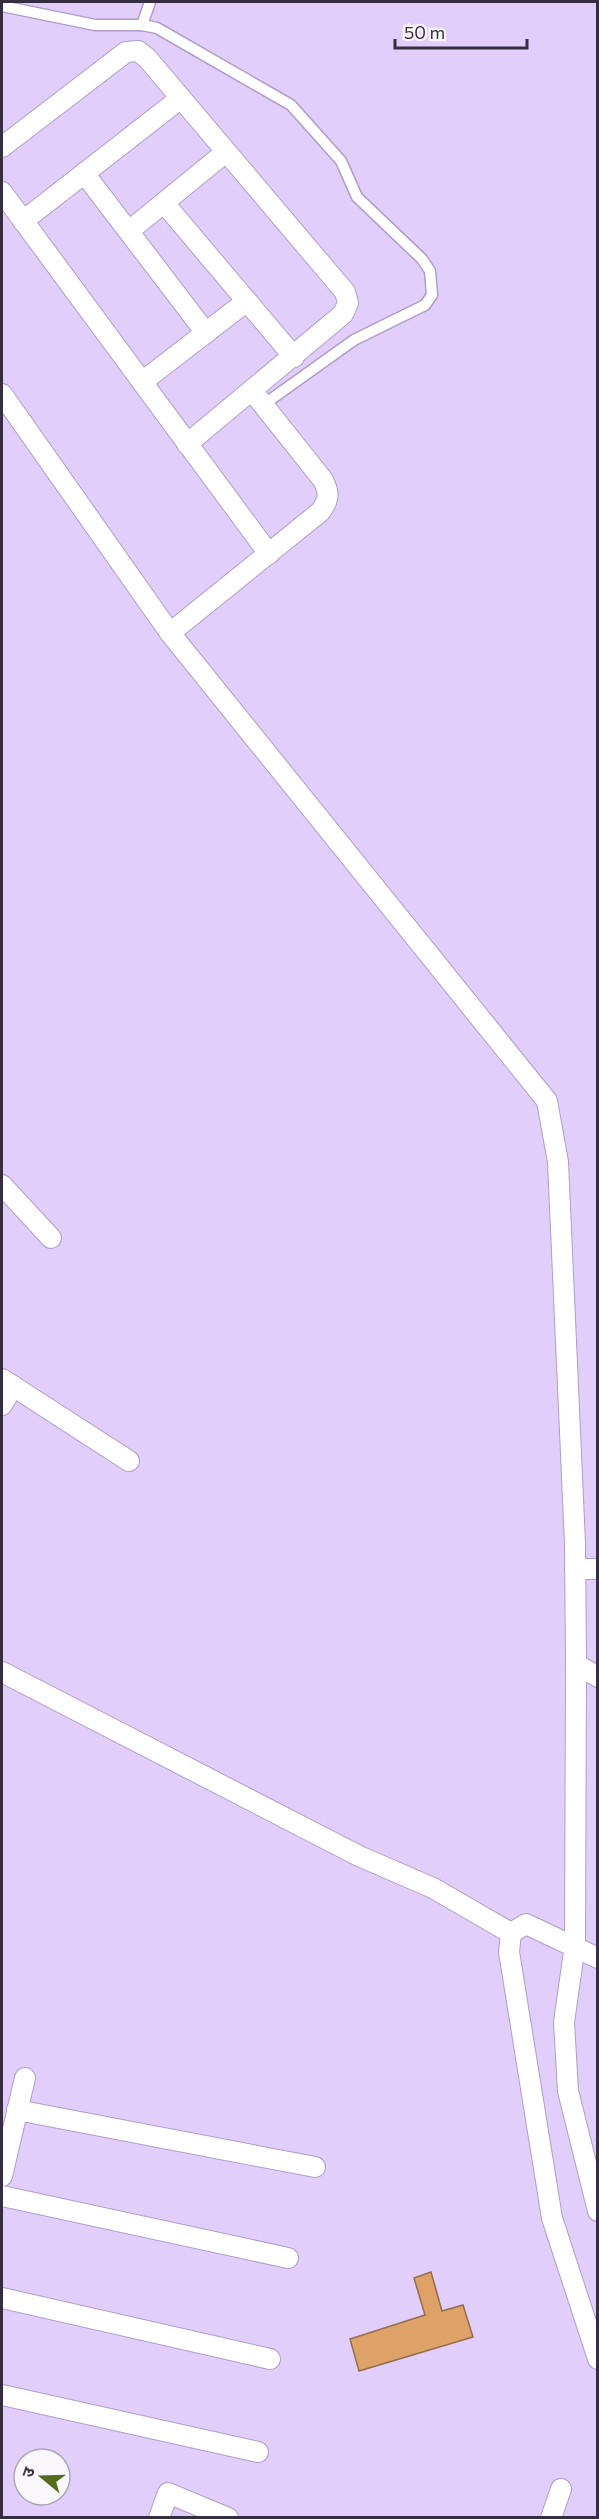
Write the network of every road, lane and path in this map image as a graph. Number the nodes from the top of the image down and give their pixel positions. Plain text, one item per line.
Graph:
1 (150, 2) edge
2 (2, 6) edge
3 (142, 25) junction
4 (181, 98) junction
5 (2, 147) edge
6 (226, 152) junction
7 (84, 173) junction
8 (2, 192) edge
9 (164, 203) junction
10 (23, 221) junction
11 (129, 231) junction
12 (247, 301) junction
13 (206, 333) junction
14 (294, 357) junction
15 (142, 382) junction
16 (2, 394) edge
17 (258, 398) junction
18 (187, 444) junction
19 (269, 554) junction
20 (170, 633) junction
21 (2, 1185) edge
22 (51, 1238) dead end
23 (8, 1382) edge
24 (2, 1405) edge
25 (129, 1461) dead end
26 (575, 1569) junction
27 (597, 1569) edge
28 (576, 1664) junction
29 (2, 1672) edge
30 (597, 1677) edge
31 (519, 1928) junction
32 (575, 1945) junction
33 (597, 1958) edge
34 (25, 2078) dead end
35 (17, 2110) junction
36 (315, 2167) dead end
37 (2, 2176) edge
38 (2, 2196) edge
39 (597, 2211) edge
40 (288, 2258) dead end
41 (2, 2298) edge
42 (270, 2359) dead end
43 (597, 2359) edge
44 (2, 2395) edge
45 (258, 2452) dead end
46 (561, 2489) dead end
47 (159, 2517) edge
48 (228, 2517) edge
49 (551, 2517) edge

1 - 3 lane
2 - 3 lane
3 - 17 lane
4 - 5 street
4 - 6 street
4 - 7 street
6 - 9 street
6 - 14 street
7 - 10 street
7 - 11 street
8 - 10 street
9 - 11 street
9 - 12 street
10 - 15 street
11 - 13 street
12 - 13 street
12 - 14 street
13 - 15 street
14 - 17 street
15 - 18 street
16 - 20 street
17 - 18 street
17 - 19 street
18 - 19 street
19 - 20 street
20 - 26 street
21 - 22 street
23 - 24 street
23 - 25 street
26 - 27 street
26 - 28 street
28 - 30 street
28 - 32 street
29 - 31 street
31 - 32 street
31 - 43 street
32 - 33 street
32 - 39 street
34 - 35 street
35 - 36 street
35 - 37 street
38 - 40 street
41 - 42 street
44 - 45 street
46 - 49 street
47 - 48 street

